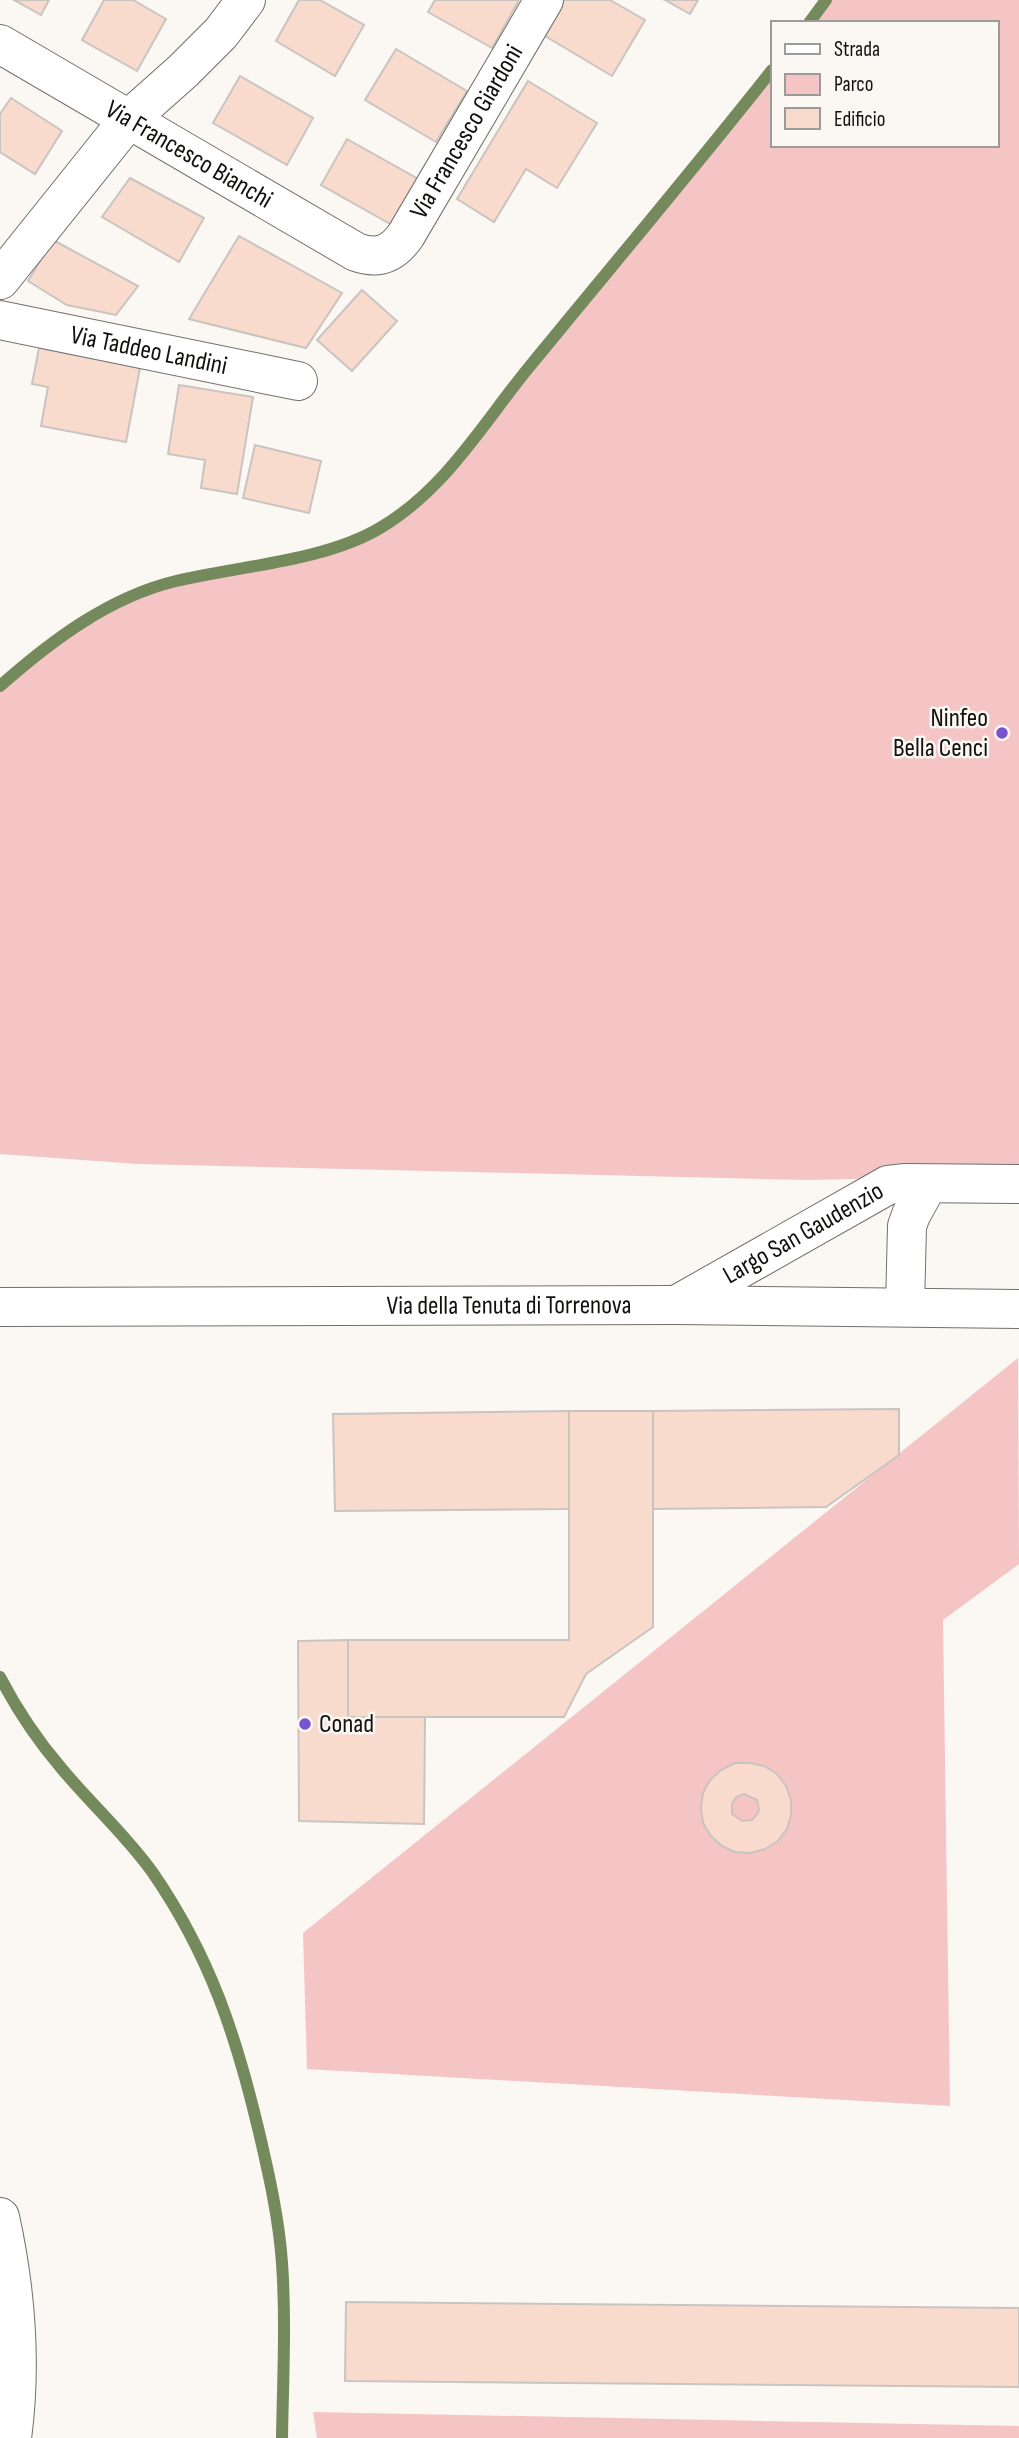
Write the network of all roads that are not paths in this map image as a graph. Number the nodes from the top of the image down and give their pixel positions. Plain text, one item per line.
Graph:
1 (246, 0) edge
2 (544, 0) edge
3 (0, 44) edge
4 (129, 119) junction
5 (379, 256) joint
6 (0, 280) edge
7 (0, 320) edge
8 (298, 382) dead end
9 (928, 1184) junction
10 (1019, 1184) edge
11 (676, 1306) junction
12 (0, 1307) edge
13 (905, 1307) junction
14 (1019, 1308) edge
15 (0, 2217) edge
16 (12, 2438) edge

1 - 4 street
2 - 5 street, Via Francesco Giardoni
3 - 4 street, Via Francesco Bianchi
4 - 5 street, Via Francesco Bianchi
4 - 6 street
7 - 8 street, Via Taddeo Landini
9 - 10 street, Largo San Gaudenzio
9 - 11 street, Largo San Gaudenzio
9 - 13 street
11 - 12 street, Via della Tenuta di Torrenova
11 - 13 street, Via della Tenuta di Torrenova
13 - 14 street, Via della Tenuta di Torrenova
15 - 16 street

